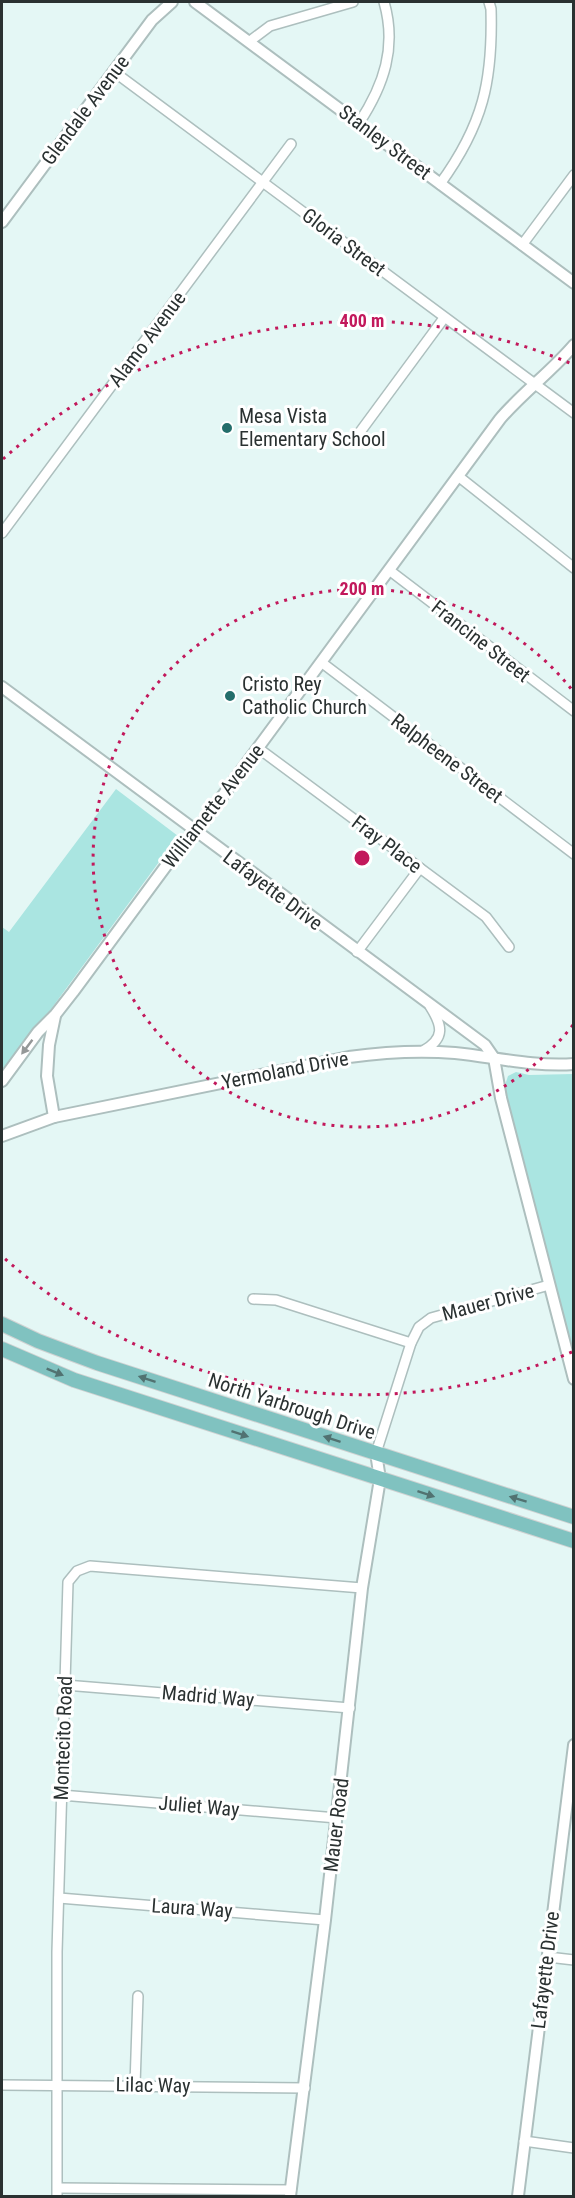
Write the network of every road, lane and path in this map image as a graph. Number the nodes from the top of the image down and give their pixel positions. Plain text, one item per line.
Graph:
1 (172, 2) edge
2 (195, 2) edge
3 (353, 2) edge
4 (384, 2) edge
5 (489, 2) edge
6 (250, 41) junction
7 (113, 71) junction
8 (359, 123) junction
9 (291, 144) dead end
10 (573, 175) edge
11 (264, 182) junction
12 (441, 184) junction
13 (2, 222) edge
14 (522, 244) junction
15 (573, 283) edge
16 (444, 318) junction
17 (573, 345) edge
18 (536, 384) junction
19 (573, 413) edge
20 (360, 432) dead end
21 (458, 476) junction
22 (2, 533) edge
23 (573, 568) edge
24 (389, 570) junction
25 (321, 663) junction
26 (2, 687) edge
27 (573, 711) edge
28 (258, 748) junction
29 (196, 832) junction
30 (573, 854) edge
31 (420, 868) junction
32 (509, 947) dead end
33 (357, 952) junction
34 (430, 1006) junction
35 (55, 1015) junction
36 (423, 1051) junction
37 (494, 1058) junction
38 (573, 1064) edge
39 (2, 1081) edge
40 (54, 1117) junction
41 (2, 1136) edge
42 (549, 1285) junction
43 (253, 1299) dead end
44 (2, 1327) edge
45 (411, 1343) junction
46 (2, 1349) edge
47 (573, 1378) edge
48 (376, 1453) junction
49 (380, 1479) junction
50 (573, 1517) edge
51 (573, 1541) edge
52 (362, 1588) junction
53 (65, 1685) junction
54 (350, 1708) junction
55 (573, 1745) edge
56 (61, 1795) junction
57 (337, 1818) junction
58 (59, 1898) junction
59 (325, 1920) junction
60 (548, 1957) junction
61 (573, 1960) edge
62 (138, 1996) dead end
63 (2, 2085) edge
64 (56, 2085) junction
65 (135, 2085) junction
66 (305, 2088) junction
67 (524, 2141) junction
68 (573, 2148) edge
69 (57, 2192) edge
70 (291, 2193) edge
71 (518, 2196) edge

1 - 7 street, Glendale Avenue
2 - 6 street, Stanley Street
3 - 6 street
4 - 8 street
5 - 12 street
6 - 8 street, Stanley Street
7 - 11 street, Gloria Street
7 - 13 street, Glendale Avenue
8 - 12 street, Stanley Street
9 - 11 street, Alamo Avenue
10 - 14 street
11 - 16 street, Gloria Street
11 - 22 street, Alamo Avenue
12 - 14 street, Stanley Street
14 - 15 street, Stanley Street
16 - 18 street, Gloria Street
16 - 20 street
17 - 18 street, Williamette Avenue
18 - 19 street, Gloria Street
18 - 21 street, Williamette Avenue
21 - 23 street
21 - 24 street, Williamette Avenue
24 - 25 street, Williamette Avenue
24 - 27 street, Francine Street
25 - 28 street, Williamette Avenue
25 - 30 street, Ralpheene Street
26 - 29 street, Lafayette Drive
28 - 29 street, Williamette Avenue
28 - 31 street, Fray Place
29 - 33 street, Lafayette Drive
29 - 35 street, Williamette Avenue
31 - 32 street, Fray Place
31 - 33 street
33 - 34 street, Lafayette Drive
34 - 36 street
34 - 37 street, Lafayette Drive
35 -> 39 street, Williamette Avenue
35 - 40 street, Williamette Avenue
36 - 37 street, Yermoland Drive
36 - 40 street, Yermoland Drive
37 - 38 street, Yermoland Drive
37 - 42 street
40 - 41 street, Yermoland Drive
42 - 45 street, Mauer Drive
42 - 47 street
43 - 45 street
48 -> 44 main road, North Yarbrough Drive
45 - 48 street, Mauer Drive
46 -> 49 main road
48 - 49 street, Mauer Road
50 -> 48 main road, North Yarbrough Drive
49 -> 51 main road
49 - 52 street, Mauer Road
52 - 53 street, Montecito Road
52 - 54 street, Mauer Road
53 - 54 street, Madrid Way
53 - 56 street, Montecito Road
54 - 57 street, Mauer Road
55 - 60 street, Lafayette Drive
56 - 57 street, Juliet Way
56 - 58 street, Montecito Road
57 - 59 street, Mauer Road
58 - 59 street, Laura Way
58 - 64 street, Montecito Road
59 - 66 street, Mauer Road
60 - 61 street
60 - 67 street, Lafayette Drive
62 - 65 street
63 - 64 street, Lilac Way
64 - 65 street, Lilac Way
64 - 69 street, Montecito Road
65 - 66 street, Lilac Way
66 - 70 street, Mauer Road
67 - 68 street
67 - 71 street, Lafayette Drive
69 - 70 street

